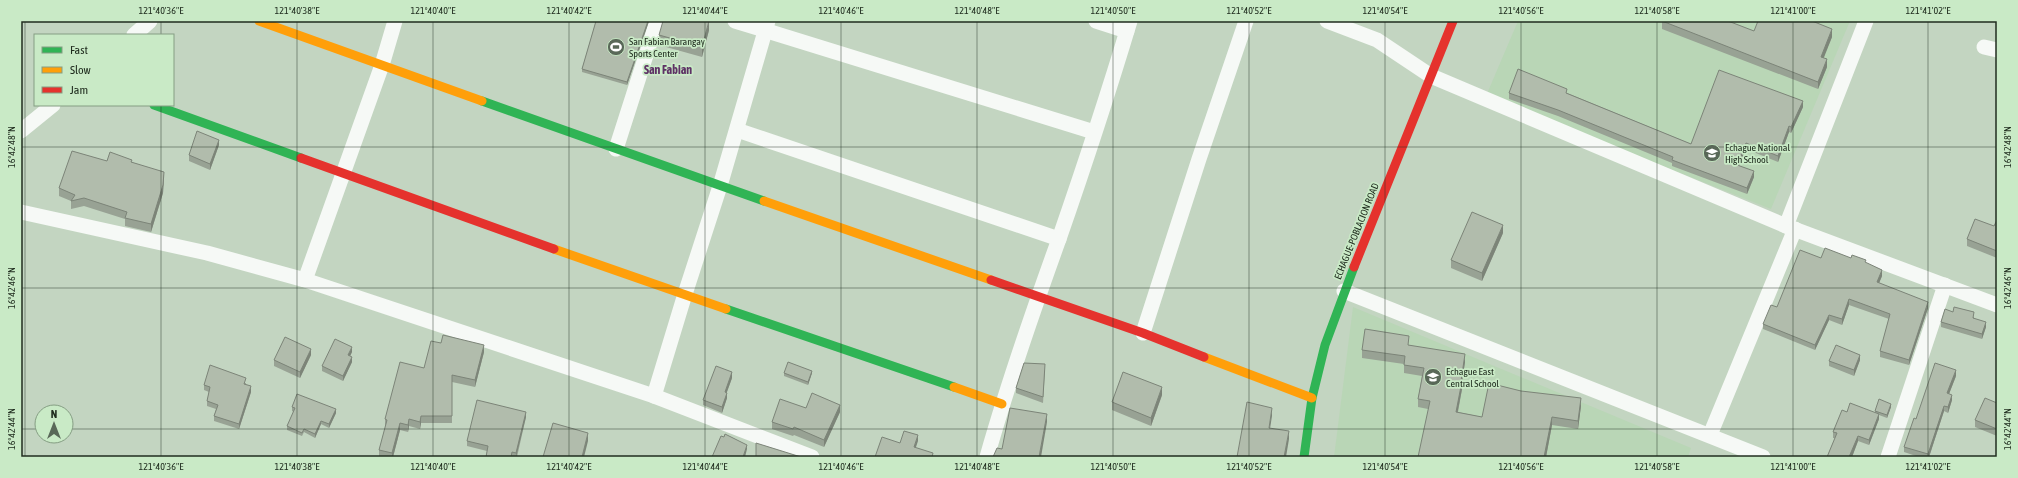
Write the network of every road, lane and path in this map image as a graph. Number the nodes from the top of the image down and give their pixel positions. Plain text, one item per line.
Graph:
1 (150, 21) edge
2 (259, 21) edge
3 (395, 21) edge
4 (657, 21) edge
5 (735, 21) edge
6 (1096, 21) edge
7 (1246, 21) edge
8 (1327, 21) edge
9 (1452, 21) edge
10 (1866, 21) edge
11 (766, 26) edge
12 (1129, 26) edge
13 (135, 34) edge
14 (382, 65) junction
15 (1431, 76) junction
16 (52, 106) edge
17 (157, 106) edge
18 (737, 130) junction
19 (21, 131) edge
20 (1094, 132) junction
21 (616, 149) junction
22 (343, 173) junction
23 (720, 186) junction
24 (21, 212) edge
25 (1790, 227) junction
26 (1059, 238) junction
27 (304, 280) junction
28 (1945, 286) junction
29 (1344, 291) junction
30 (684, 294) junction
31 (1038, 296) junction
32 (1997, 305) edge
33 (1143, 333) junction
34 (654, 396) junction
35 (1312, 398) junction
36 (1002, 404) junction
37 (1710, 435) junction
38 (812, 457) edge
39 (987, 457) edge
40 (1304, 457) edge
41 (1763, 457) edge
42 (1888, 457) edge

1 - 13 street
2 - 14 street
3 - 14 street
4 - 21 street
5 - 11 street
6 - 12 street
7 - 33 street
8 - 15 street
9 - 15 street, ECHAGUE-POBLACION ROAD
10 - 25 street
11 - 18 street
11 - 20 street
12 - 20 street
14 - 21 street
14 - 22 street
15 - 25 street
15 - 29 street, ECHAGUE-POBLACION ROAD
16 - 19 street
17 - 22 street
18 - 23 street
18 - 26 street
20 - 26 street
21 - 23 street
22 - 27 street
22 - 30 street
23 - 30 street
23 - 31 street
24 - 27 street
25 - 28 street
25 - 37 street
26 - 31 street
27 - 34 street
28 - 32 street
28 - 42 street
29 - 35 street, ECHAGUE-POBLACION ROAD
29 - 37 street
30 - 34 street
30 - 36 street
31 - 33 street
31 - 36 street
33 - 35 street
34 - 38 street
35 - 40 street, ECHAGUE-POBLACION ROAD
36 - 39 street
37 - 41 street

